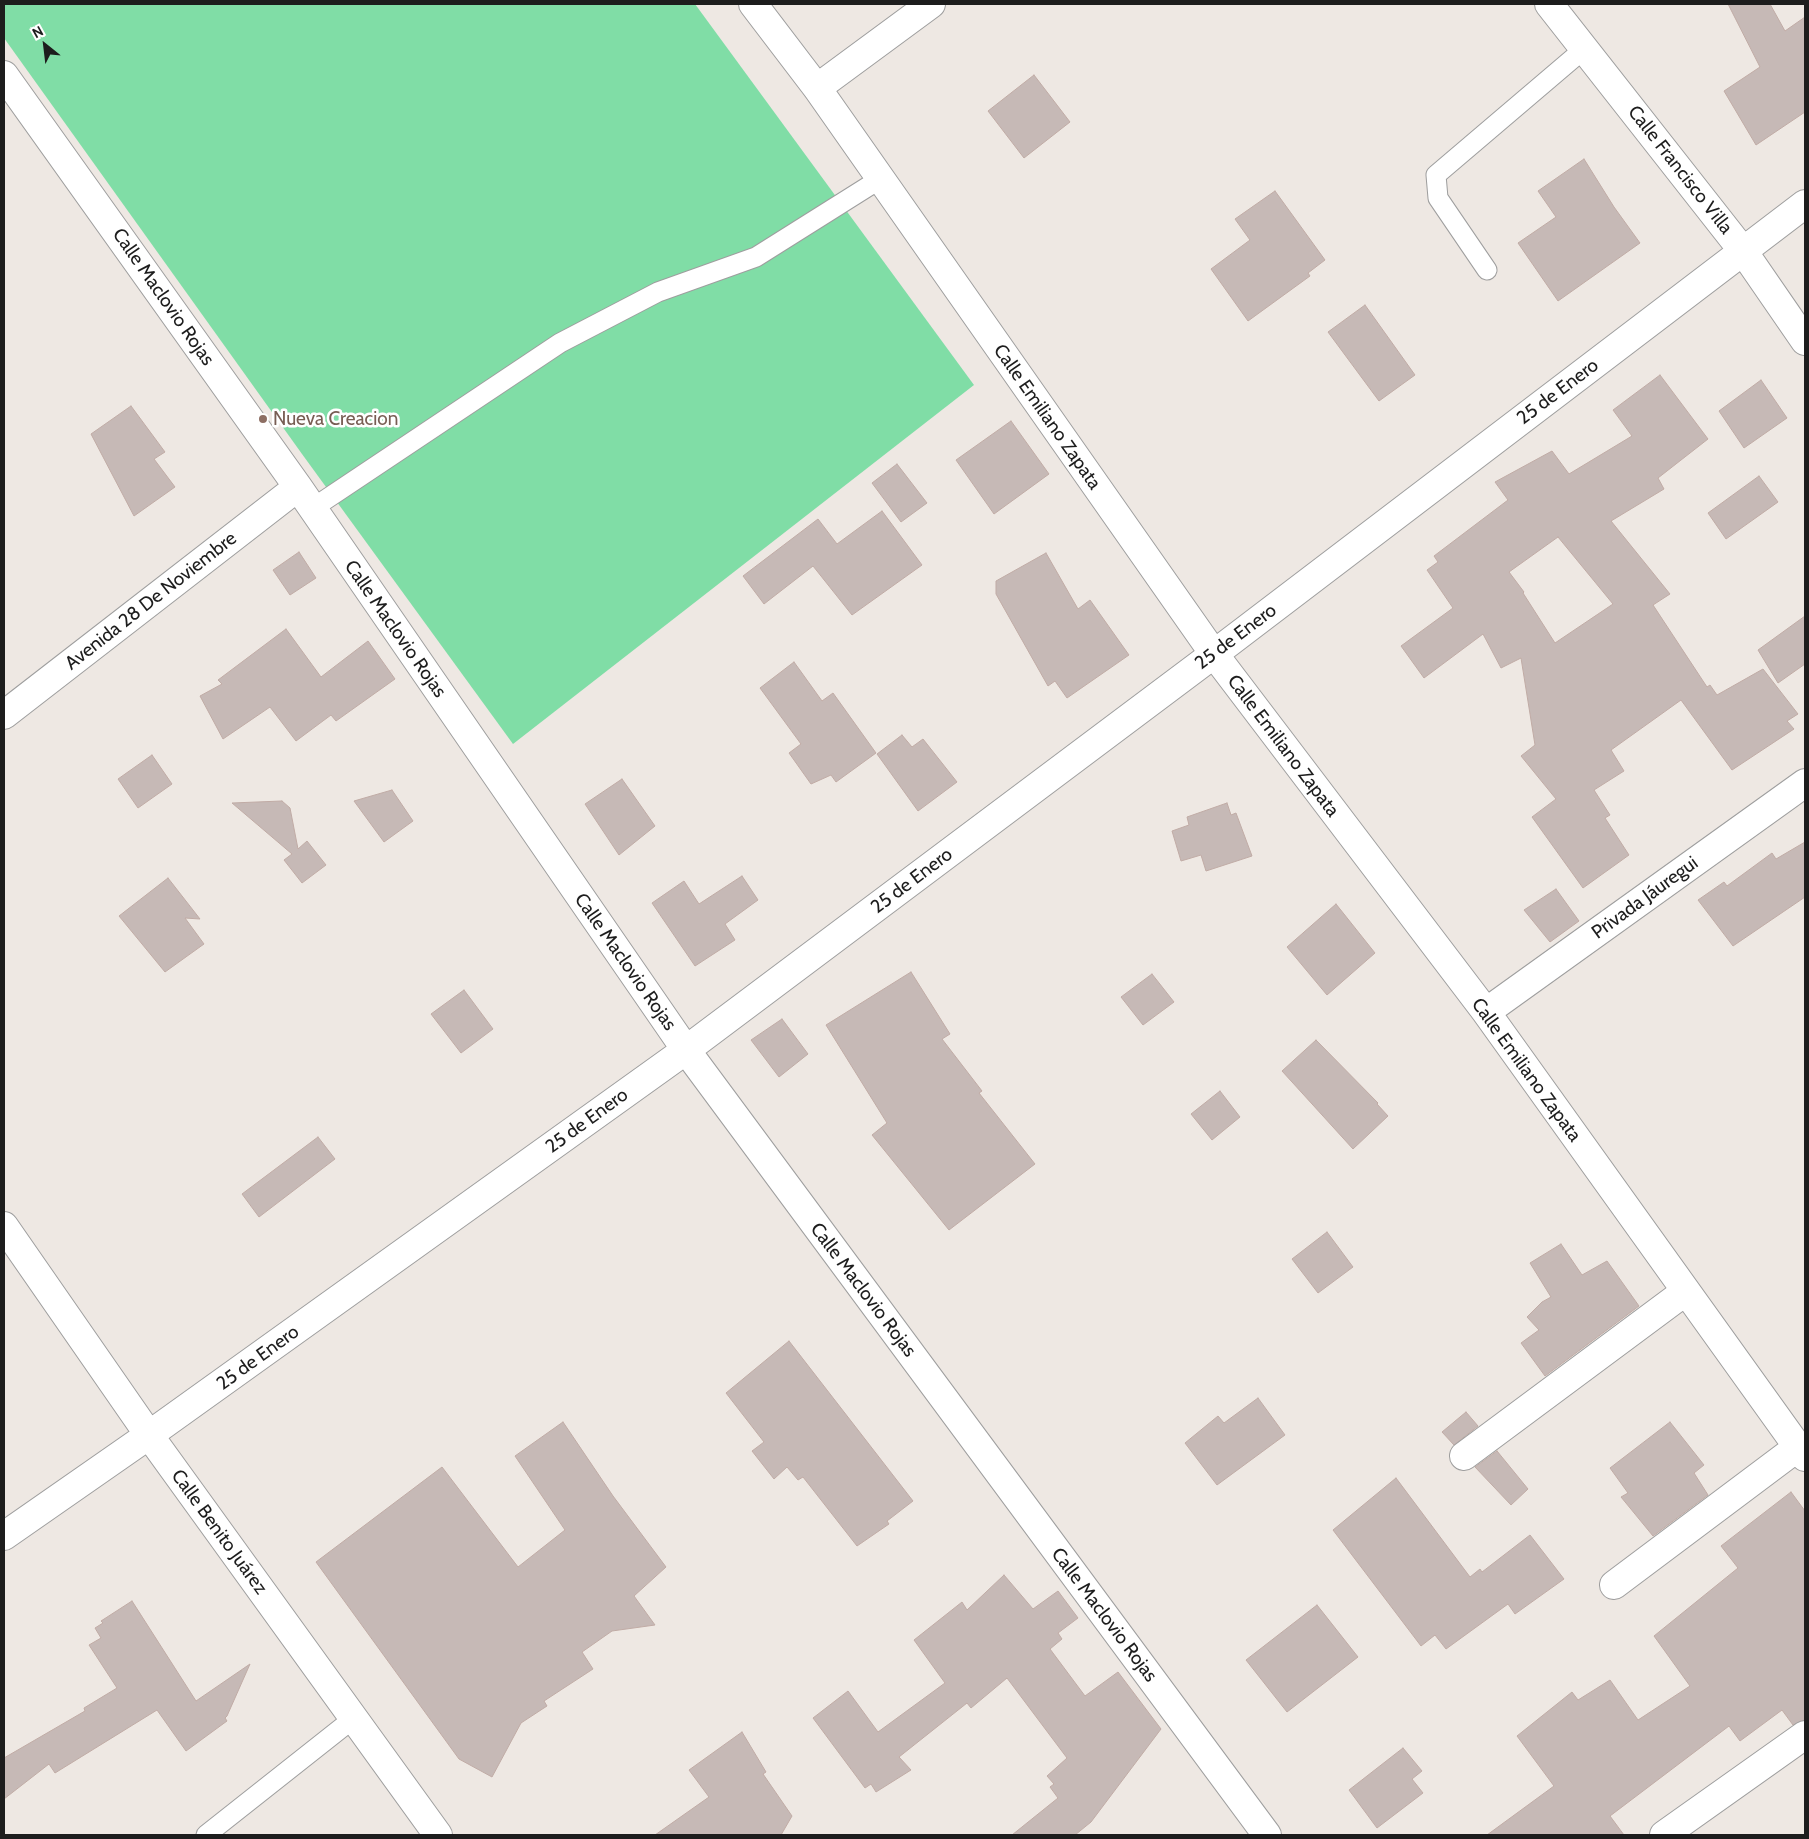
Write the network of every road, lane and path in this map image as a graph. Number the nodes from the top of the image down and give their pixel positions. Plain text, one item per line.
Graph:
1 (753, 4) edge
2 (930, 4) edge
3 (1549, 4) edge
4 (1584, 49) junction
5 (4, 75) edge
6 (817, 88) junction
7 (880, 179) junction
8 (1805, 204) edge
9 (1743, 251) junction
10 (1487, 270) dead end
11 (1805, 341) edge
12 (305, 498) junction
13 (1214, 654) junction
14 (4, 715) edge
15 (1805, 783) edge
16 (1486, 1012) junction
17 (686, 1050) junction
18 (4, 1226) edge
19 (1686, 1291) junction
20 (149, 1436) junction
21 (1802, 1452) edge
22 (1464, 1456) dead end
23 (4, 1536) edge
24 (1614, 1585) dead end
25 (354, 1718) junction
26 (1805, 1735) edge
27 (206, 1835) edge
28 (438, 1835) edge
29 (1267, 1835) edge
30 (1664, 1835) edge

1 - 6 street, Calle Emiliano Zapata
2 - 6 street
3 - 4 street, Calle Francisco Villa
4 - 9 street, Calle Francisco Villa
4 - 10 lane
5 - 12 street, Calle Maclovio Rojas
6 - 7 street, Calle Emiliano Zapata
7 - 12 lane
7 - 13 street, Calle Emiliano Zapata
8 - 9 street, 25 de Enero
9 - 11 street, Calle Francisco Villa
9 - 13 street, 25 de Enero
12 - 14 street, Avenida 28 De Noviembre
12 - 17 street, Calle Maclovio Rojas
13 - 16 street, Calle Emiliano Zapata
13 - 17 street, 25 de Enero
15 - 16 street, Privada Jáuregui
16 - 19 street, Calle Emiliano Zapata
17 - 20 street, 25 de Enero
17 - 29 street, Calle Maclovio Rojas
18 - 20 street, Calle Benito Juárez
19 - 21 street, Calle Emiliano Zapata
19 - 22 street
20 - 23 street, 25 de Enero
20 - 25 street, Calle Benito Juárez
21 - 24 street
25 - 27 lane
25 - 28 street, Calle Benito Juárez
26 - 30 street

